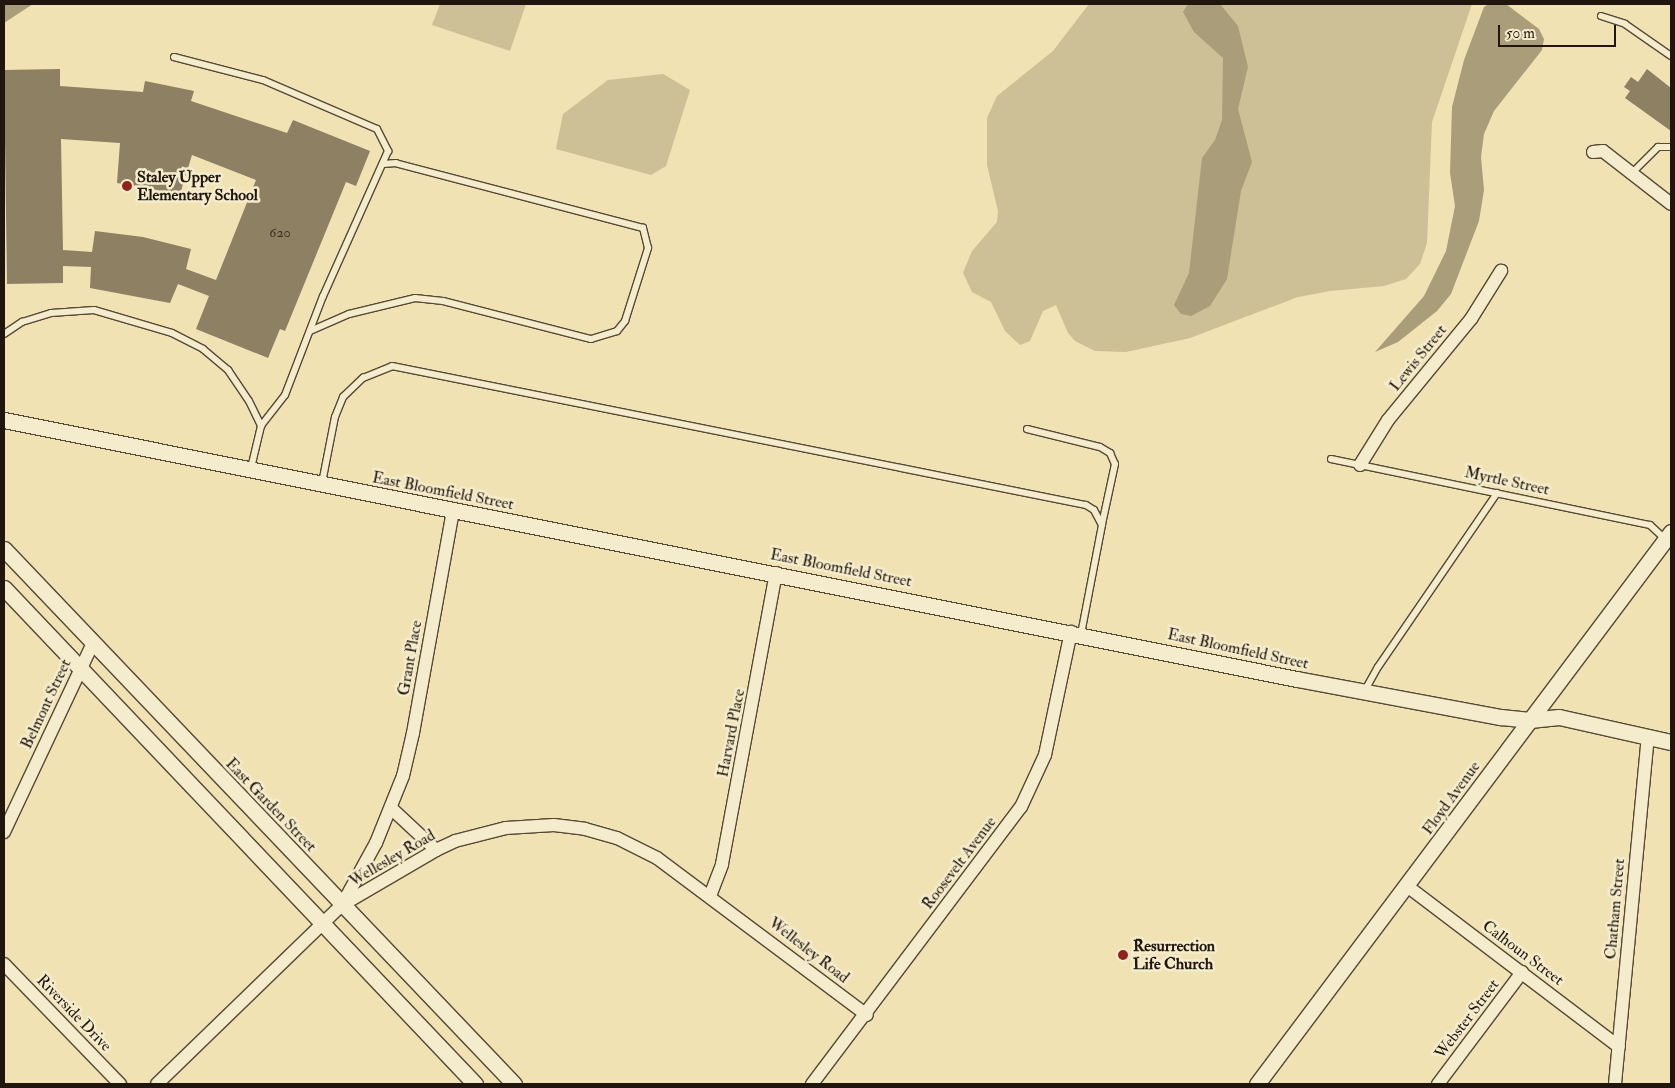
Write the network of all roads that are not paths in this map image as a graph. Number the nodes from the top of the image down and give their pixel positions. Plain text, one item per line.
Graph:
1 (1601, 16) dead end
2 (1671, 56) edge
3 (174, 57) dead end
4 (1671, 147) edge
5 (1593, 152) dead end
6 (383, 164) junction
7 (1632, 173) junction
8 (1671, 204) edge
9 (1501, 271) dead end
10 (310, 331) junction
11 (4, 334) edge
12 (4, 420) edge
13 (261, 426) junction
14 (1027, 429) dead end
15 (1330, 459) dead end
16 (1360, 465) junction
17 (251, 471) junction
18 (322, 485) junction
19 (1497, 494) junction
20 (453, 510) junction
21 (1102, 525) junction
22 (1669, 538) edge
23 (4, 549) edge
24 (776, 573) junction
25 (4, 588) edge
26 (1076, 633) junction
27 (93, 643) junction
28 (80, 670) junction
29 (1364, 692) junction
30 (1530, 720) junction
31 (1648, 737) junction
32 (1671, 742) edge
33 (392, 809) junction
34 (4, 832) edge
35 (436, 850) junction
36 (1408, 886) junction
37 (710, 896) junction
38 (342, 904) junction
39 (322, 923) junction
40 (4, 964) edge
41 (1522, 972) junction
42 (867, 1015) junction
43 (1619, 1047) junction
44 (120, 1084) edge
45 (156, 1084) edge
46 (475, 1084) edge
47 (514, 1084) edge
48 (812, 1084) edge
49 (1257, 1084) edge
50 (1438, 1084) edge
51 (1615, 1084) edge

1 - 2 lane
3 - 6 lane
4 - 7 lane
5 - 7 street
6 - 10 lane
6 - 10 lane
7 - 8 street
9 - 16 street, Lewis Street
10 - 13 lane
11 - 13 lane
12 - 17 street, East Bloomfield Street
13 - 17 lane
14 - 21 lane
15 - 16 lane, Myrtle Street
16 - 19 lane, Myrtle Street
17 - 18 street, East Bloomfield Street
18 - 20 street, East Bloomfield Street
18 - 21 lane
19 - 22 lane, Myrtle Street
19 - 29 lane
20 - 24 street, East Bloomfield Street
20 - 33 street, Grant Place
21 - 26 lane
22 - 30 street, Floyd Avenue
23 - 27 street, East Garden Street
24 - 26 street, East Bloomfield Street
24 - 37 street, Harvard Place
25 - 28 street
26 - 29 street, East Bloomfield Street
26 - 42 street, Roosevelt Avenue
27 - 28 street, Belmont Street
27 - 38 street, East Garden Street
28 - 34 street, Belmont Street
28 - 39 street
29 - 30 street, East Bloomfield Street
30 - 31 street, East Bloomfield Street
30 - 36 street, Floyd Avenue
31 - 32 street, East Bloomfield Street
31 - 43 street, Chatham Street
33 - 35 street
33 - 38 street, Grant Place
35 - 37 street, Wellesley Road
35 - 38 street, Wellesley Road
36 - 41 street, Calhoun Street
36 - 49 street, Floyd Avenue
37 - 42 street, Wellesley Road
38 - 39 street, Wellesley Road
38 - 47 street, East Garden Street
39 - 45 street, Wellesley Road
39 - 46 street
40 - 44 street, Riverside Drive
41 - 43 street, Calhoun Street
41 - 50 street, Webster Street
42 - 48 street, Roosevelt Avenue
43 - 51 street, Chatham Street

